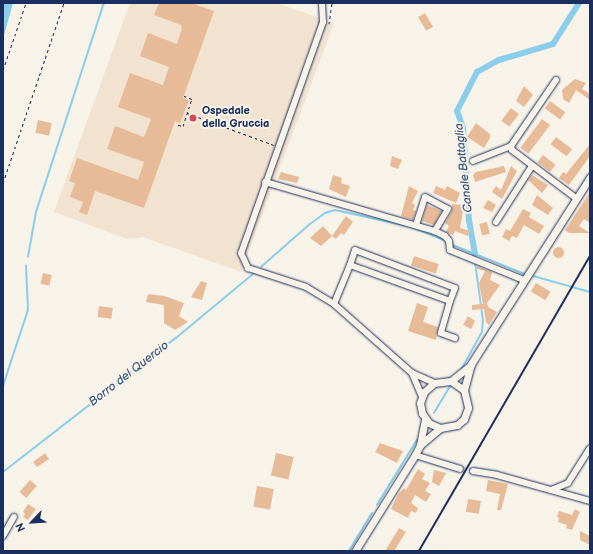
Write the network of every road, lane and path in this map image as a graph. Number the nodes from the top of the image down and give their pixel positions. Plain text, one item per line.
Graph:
1 (26, 3) edge
2 (64, 3) edge
3 (322, 3) edge
4 (3, 70) edge
5 (556, 80) dead end
6 (184, 96) dead end
7 (187, 113) junction
8 (178, 124) dead end
9 (510, 146) junction
10 (278, 147) junction
11 (473, 161) dead end
12 (532, 166) junction
13 (590, 177) edge
14 (265, 182) junction
15 (3, 183) edge
16 (576, 198) junction
17 (496, 222) dead end
18 (416, 225) junction
19 (435, 231) junction
20 (350, 265) junction
21 (524, 280) junction
22 (450, 301) junction
23 (334, 304) junction
24 (455, 338) dead end
25 (472, 364) junction
26 (412, 373) junction
27 (451, 381) junction
28 (434, 383) junction
29 (464, 390) junction
30 (422, 396) junction
31 (425, 419) junction
32 (440, 428) junction
33 (420, 445) junction
34 (590, 448) edge
35 (415, 455) junction
36 (460, 469) tunnel mouth
37 (473, 471) tunnel mouth
38 (549, 490) junction
39 (590, 502) edge
40 (14, 517) dead end
41 (3, 536) edge
42 (355, 551) edge

1 - 4 path
2 - 15 path
3 - 10 street
5 - 9 street
6 - 7 path
7 - 8 path
7 - 10 path
9 - 11 street
9 - 12 street
10 - 14 street
12 - 16 street
12 - 17 street
13 - 16 main road
14 - 18 street
14 - 23 street
16 - 21 main road
18 - 19 street
18 - 19 street
19 - 21 street
20 - 22 street
20 - 22 street
20 - 23 street
21 - 25 main road
22 - 24 street
23 - 26 street
25 - 27 main road
25 - 29 main road
26 - 28 street
26 - 30 street
27 - 28 main road
27 - 29 main road
28 - 30 main road
29 - 32 main road
30 - 31 main road
31 - 32 main road
31 - 33 main road
32 - 33 main road
33 - 35 main road
34 - 38 street
35 - 36 street
35 - 42 main road
37 - 38 street
38 - 39 street
40 - 41 street

